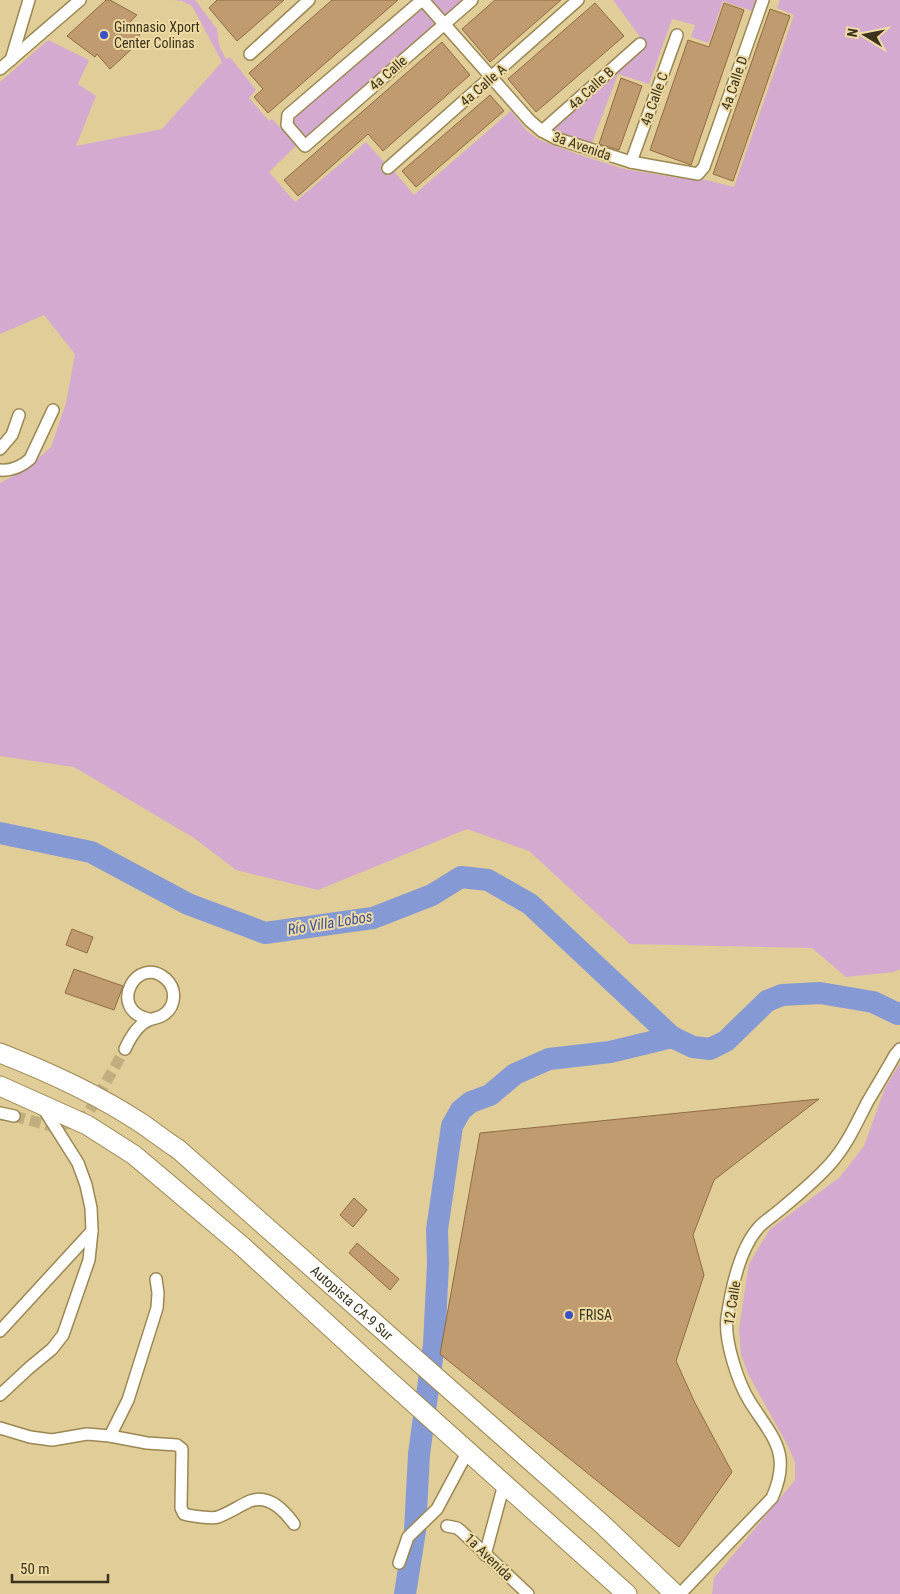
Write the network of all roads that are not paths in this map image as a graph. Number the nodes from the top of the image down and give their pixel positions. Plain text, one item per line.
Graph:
1 (29, 0) edge
2 (80, 0) edge
3 (309, 0) edge
4 (423, 0) edge
5 (472, 0) edge
6 (578, 0) edge
7 (763, 0) edge
8 (444, 24) junction
9 (677, 35) dead end
10 (640, 44) dead end
11 (250, 54) dead end
12 (11, 60) junction
13 (0, 69) edge
14 (492, 77) junction
15 (542, 131) junction
16 (631, 162) junction
17 (704, 167) joint
18 (388, 168) dead end
19 (53, 410) dead end
20 (19, 415) dead end
21 (0, 449) edge
22 (0, 470) edge
23 (150, 1019) junction
24 (125, 1049) tunnel mouth
25 (900, 1049) edge
26 (0, 1053) edge
27 (0, 1086) edge
28 (39, 1102) junction
29 (0, 1112) edge
30 (14, 1116) tunnel mouth
31 (92, 1232) junction
32 (156, 1279) dead end
33 (0, 1331) edge
34 (0, 1395) edge
35 (0, 1428) edge
36 (110, 1436) junction
37 (468, 1451) junction
38 (504, 1484) junction
39 (294, 1524) dead end
40 (447, 1526) dead end
41 (486, 1555) junction
42 (399, 1563) dead end
43 (528, 1594) edge
44 (627, 1594) edge
45 (675, 1594) edge
46 (680, 1594) edge

1 - 12 street
2 - 12 street
3 - 11 street
4 - 8 street, 3a Avenida
4 - 8 street, 4a Calle
5 - 8 street, 4a Calle
6 - 14 street, 4a Calle A
7 - 17 street, 4a Calle D
8 - 14 street, 3a Avenida
9 - 16 street, 4a Calle C
10 - 15 street, 4a Calle B
12 - 13 street
14 - 15 street, 3a Avenida
14 - 18 street, 4a Calle A
15 - 16 street, 3a Avenida
16 - 17 street, 3a Avenida
19 - 22 street
20 - 21 street
23 - 23 street
23 - 24 street
25 - 46 street, 12 Calle
26 - 45 highway, Autopista CA-9 Sur
27 - 28 highway
28 - 31 street
28 - 37 highway
29 - 30 street
31 - 33 street
31 - 34 street
32 - 36 street
35 - 36 street
36 - 39 street
37 - 38 highway
37 - 42 street
38 - 41 street
38 - 44 highway
40 - 41 street, 1a Avenida
41 - 43 street, 1a Avenida

